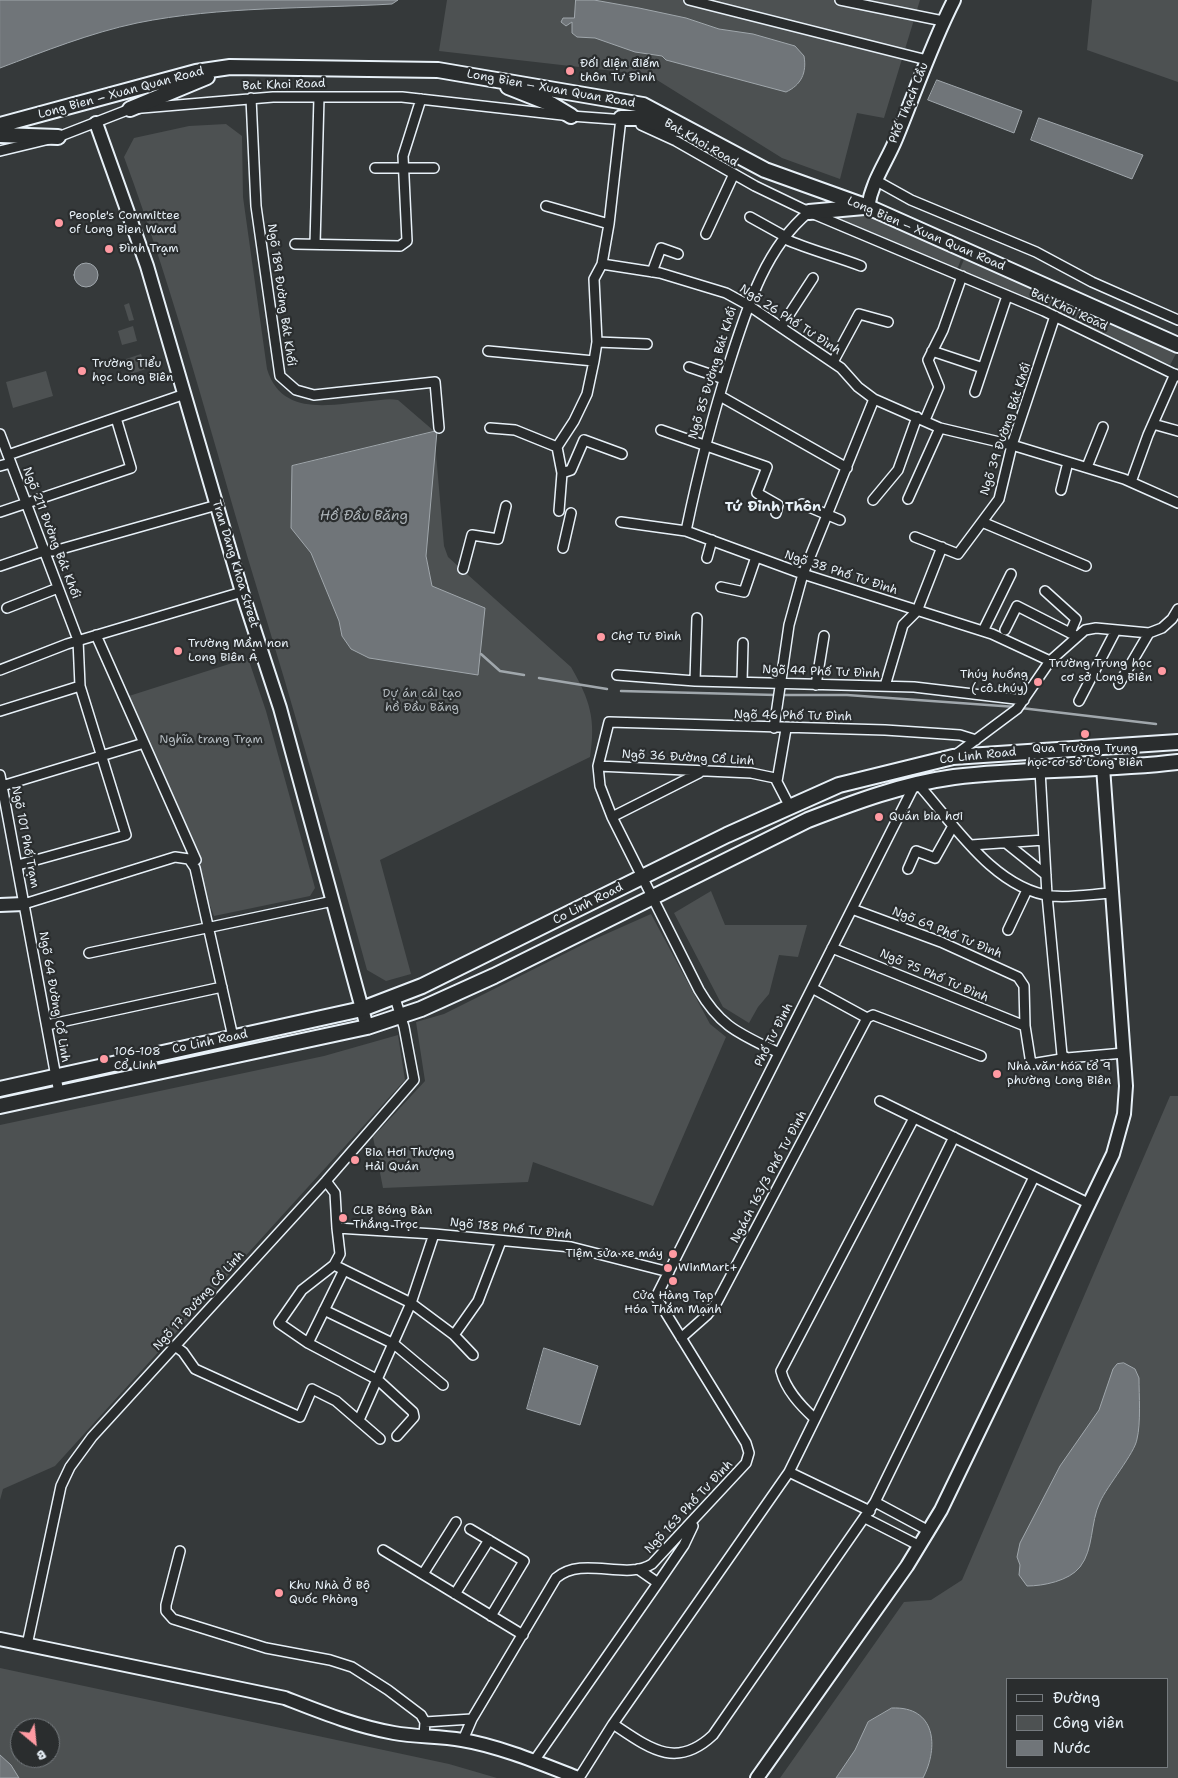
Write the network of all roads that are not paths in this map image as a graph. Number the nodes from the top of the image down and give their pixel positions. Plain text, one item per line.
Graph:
1 (689, 0) edge
2 (840, 0) edge
3 (954, 0) edge
4 (943, 21) junction
5 (927, 60) junction
6 (230, 67) junction
7 (474, 76) junction
8 (319, 97) junction
9 (251, 98) junction
10 (421, 99) junction
11 (130, 109) junction
12 (571, 116) junction
13 (621, 118) junction
14 (96, 123) junction
15 (0, 125) edge
16 (0, 135) edge
17 (58, 137) junction
18 (711, 142) junction
19 (0, 151) edge
20 (375, 168) dead end
21 (434, 168) dead end
22 (403, 169) junction
23 (734, 176) junction
24 (875, 180) junction
25 (546, 206) dead end
26 (868, 207) junction
27 (810, 212) junction
28 (750, 217) dead end
29 (609, 224) junction
30 (706, 234) dead end
31 (785, 238) junction
32 (295, 244) dead end
33 (315, 244) junction
34 (678, 254) dead end
35 (602, 264) junction
36 (861, 266) dead end
37 (652, 272) junction
38 (962, 276) junction
39 (813, 278) dead end
40 (1008, 296) junction
41 (748, 304) junction
42 (1055, 316) junction
43 (1178, 320) edge
44 (888, 322) dead end
45 (781, 327) junction
46 (597, 342) junction
47 (647, 344) dead end
48 (1178, 346) edge
49 (488, 350) dead end
50 (932, 351) junction
51 (594, 361) junction
52 (833, 362) junction
53 (689, 367) dead end
54 (983, 368) junction
55 (1176, 375) edge
56 (724, 379) junction
57 (975, 392) dead end
58 (185, 394) junction
59 (720, 396) junction
60 (874, 398) junction
61 (116, 418) junction
62 (921, 418) junction
63 (1153, 424) junction
64 (1103, 427) dead end
65 (439, 428) dead end
66 (490, 428) dead end
67 (940, 428) junction
68 (661, 430) dead end
69 (1178, 431) edge
70 (0, 434) edge
71 (705, 445) junction
72 (1012, 445) junction
73 (557, 447) junction
74 (622, 454) dead end
75 (9, 459) junction
76 (1068, 462) junction
77 (0, 466) edge
78 (1087, 467) junction
79 (847, 468) junction
80 (562, 473) junction
81 (1131, 482) junction
82 (1061, 490) dead end
83 (908, 499) dead end
84 (873, 500) dead end
85 (26, 503) junction
86 (1178, 503) edge
87 (802, 504) dead end
88 (217, 505) junction
89 (506, 506) dead end
90 (558, 511) dead end
91 (0, 512) edge
92 (571, 513) dead end
93 (776, 513) dead end
94 (828, 516) junction
95 (840, 520) dead end
96 (621, 522) dead end
97 (982, 522) junction
98 (686, 530) junction
99 (915, 537) dead end
100 (712, 540) junction
101 (942, 547) junction
102 (563, 548) dead end
103 (44, 551) junction
104 (756, 557) junction
105 (706, 558) dead end
106 (0, 566) edge
107 (1086, 566) dead end
108 (463, 569) dead end
109 (803, 574) junction
110 (1011, 574) dead end
111 (721, 587) dead end
112 (58, 588) junction
113 (1045, 591) dead end
114 (242, 592) junction
115 (6, 608) dead end
116 (1178, 609) edge
117 (917, 611) junction
118 (697, 618) dead end
119 (1005, 630) dead end
120 (1116, 630) junction
121 (983, 631) junction
122 (1149, 632) junction
123 (96, 635) junction
124 (1073, 635) junction
125 (824, 636) dead end
126 (78, 640) junction
127 (743, 643) dead end
128 (1050, 662) junction
129 (0, 670) edge
130 (617, 675) dead end
131 (695, 681) junction
132 (742, 682) junction
133 (1119, 684) dead end
134 (816, 685) junction
135 (80, 686) junction
136 (780, 686) junction
137 (885, 686) junction
138 (1079, 701) dead end
139 (1021, 704) junction
140 (0, 711) edge
141 (774, 728) junction
142 (786, 729) junction
143 (976, 740) junction
144 (1178, 742) edge
145 (144, 743) junction
146 (1164, 744) junction
147 (102, 756) junction
148 (953, 757) junction
149 (1172, 763) edge
150 (598, 766) junction
151 (1103, 767) junction
152 (1040, 770) junction
153 (700, 772) junction
154 (0, 775) edge
155 (777, 781) junction
156 (916, 784) junction
157 (2, 786) junction
158 (789, 805) junction
159 (612, 817) junction
160 (954, 826) junction
161 (1044, 840) junction
162 (1006, 843) junction
163 (971, 845) junction
164 (196, 860) dead end
165 (18, 865) junction
166 (908, 869) dead end
167 (1046, 875) junction
168 (642, 877) junction
169 (1027, 890) junction
170 (1112, 893) junction
171 (1048, 895) junction
172 (652, 897) junction
173 (333, 901) junction
174 (24, 904) junction
175 (0, 905) edge
176 (852, 909) junction
177 (208, 927) junction
178 (1008, 930) dead end
179 (832, 948) junction
180 (89, 953) dead end
181 (222, 988) junction
182 (812, 988) junction
183 (395, 998) junction
184 (362, 1009) junction
185 (401, 1017) junction
186 (867, 1018) junction
187 (46, 1025) junction
188 (1025, 1026) junction
189 (367, 1027) junction
190 (233, 1037) junction
191 (779, 1053) junction
192 (1124, 1053) junction
193 (981, 1056) dead end
194 (1067, 1058) junction
195 (56, 1076) junction
196 (0, 1089) edge
197 (59, 1093) junction
198 (880, 1101) dead end
199 (0, 1106) edge
200 (914, 1118) junction
201 (954, 1138) junction
202 (1034, 1177) junction
203 (326, 1181) junction
204 (1090, 1204) junction
205 (337, 1228) junction
206 (434, 1234) junction
207 (501, 1241) junction
208 (334, 1266) junction
209 (344, 1270) junction
210 (669, 1272) junction
211 (656, 1297) joint
212 (411, 1303) junction
213 (324, 1310) junction
214 (454, 1335) junction
215 (681, 1338) junction
216 (308, 1343) junction
217 (394, 1344) junction
218 (175, 1346) junction
219 (473, 1355) dead end
220 (378, 1380) junction
221 (443, 1385) dead end
222 (814, 1418) junction
223 (359, 1420) junction
224 (398, 1436) dead end
225 (380, 1439) dead end
226 (789, 1472) junction
227 (875, 1502) junction
228 (867, 1514) junction
229 (698, 1516) junction
230 (456, 1522) dead end
231 (470, 1528) dead end
232 (929, 1531) junction
233 (489, 1540) junction
234 (920, 1546) junction
235 (383, 1550) dead end
236 (180, 1551) dead end
237 (638, 1570) junction
238 (422, 1574) junction
239 (658, 1583) junction
240 (456, 1594) junction
241 (491, 1616) junction
242 (523, 1635) junction
243 (0, 1639) edge
244 (27, 1645) junction
245 (472, 1719) junction
246 (425, 1722) junction
247 (613, 1724) junction
248 (424, 1736) junction
249 (463, 1740) junction
250 (534, 1761) junction
251 (578, 1778) edge
252 (757, 1778) edge

1 - 5 street
2 - 4 street
3 - 4 street, Phố Thạch Cầu
4 - 5 street, Phố Thạch Cầu
5 - 24 street, Phố Thạch Cầu
6 - 7 main road, Long Bien – Xuan Quan Road
6 - 11 main road
6 - 15 main road, Long Bien – Xuan Quan Road
7 - 12 main road
7 - 18 main road, Long Bien – Xuan Quan Road
8 - 9 street, Bat Khoi Road
8 - 10 street, Bat Khoi Road
8 - 33 street
9 - 11 street, Bat Khoi Road
9 - 65 street, Ngõ 189 Đường Bát Khối
10 - 12 street, Bat Khoi Road
10 - 22 street
11 - 14 street, Bat Khoi Road
12 - 13 street, Bat Khoi Road
13 - 18 main road
13 - 23 street, Bat Khoi Road
13 - 29 street
14 - 17 street, Bat Khoi Road
14 - 58 street, Tran Dang Khoa Street
16 - 17 main road
17 - 19 street, Bat Khoi Road
18 - 26 main road, Long Bien – Xuan Quan Road
20 - 22 street
21 - 22 street
22 - 33 street
23 - 27 street, Bat Khoi Road
23 - 30 street
24 - 26 street, Phố Thạch Cầu
24 - 43 street
25 - 29 street
26 - 27 main road
26 - 48 main road, Long Bien – Xuan Quan Road
27 - 31 street, Ngõ 85 Đường Bát Khối
27 - 38 street, Bat Khoi Road
28 - 31 street
29 - 35 street
31 - 36 street
31 - 41 street, Ngõ 85 Đường Bát Khối
32 - 33 street
34 - 37 street
35 - 37 street, Ngõ 26 Phố Tư Đình
35 - 46 street
37 - 41 street, Ngõ 26 Phố Tư Đình
38 - 40 street, Bat Khoi Road
38 - 50 street
39 - 45 street
40 - 42 street, Bat Khoi Road
40 - 54 street
41 - 45 street, Ngõ 26 Phố Tư Đình
41 - 56 street, Ngõ 85 Đường Bát Khối
42 - 55 street, Bat Khoi Road
42 - 72 street, Ngõ 39 Đường Bát Khối
44 - 52 street
45 - 52 street, Ngõ 26 Phố Tư Đình
46 - 47 street
46 - 51 street
49 - 51 street
50 - 54 street
50 - 62 street
51 - 73 street
52 - 60 street, Ngõ 26 Phố Tư Đình
53 - 56 street
54 - 57 street
55 - 63 street
56 - 59 street, Ngõ 85 Đường Bát Khối
58 - 61 street
58 - 88 street, Tran Dang Khoa Street
59 - 71 street, Ngõ 85 Đường Bát Khối
59 - 79 street
60 - 62 street, Ngõ 26 Phố Tư Đình
60 - 79 street
61 - 75 street
61 - 85 street
62 - 67 street, Ngõ 26 Phố Tư Đình
62 - 84 street
63 - 69 street
63 - 81 street
64 - 78 street
66 - 73 street
67 - 72 street, Ngõ 26 Phố Tư Đình
67 - 83 street
68 - 71 street
70 - 75 street, Ngõ 211 Đường Bát Khối
71 - 93 street
71 - 98 street, Ngõ 85 Đường Bát Khối
72 - 76 street, Ngõ 26 Phố Tư Đình
72 - 97 street, Ngõ 39 Đường Bát Khối
73 - 80 street
74 - 80 street
75 - 77 street
75 - 85 street, Ngõ 211 Đường Bát Khối
76 - 78 street, Ngõ 26 Phố Tư Đình
76 - 82 street
78 - 81 street, Ngõ 26 Phố Tư Đình
79 - 94 street
80 - 90 street
81 - 86 street, Ngõ 26 Phố Tư Đình
85 - 91 street
85 - 103 street, Ngõ 211 Đường Bát Khối
87 - 94 street
88 - 103 street
88 - 114 street, Tran Dang Khoa Street
89 - 108 street
92 - 102 street
94 - 95 street
94 - 109 street
96 - 98 street, Ngõ 38 Phố Tư Đình
97 - 101 street, Ngõ 39 Đường Bát Khối
97 - 107 street
98 - 100 street, Ngõ 38 Phố Tư Đình
99 - 101 street, Ngõ 39 Đường Bát Khối
100 - 104 street, Ngõ 38 Phố Tư Đình
100 - 105 street
101 - 117 street
103 - 106 street
103 - 112 street, Ngõ 211 Đường Bát Khối
104 - 109 street, Ngõ 38 Phố Tư Đình
104 - 111 street
109 - 117 street, Ngõ 38 Phố Tư Đình
109 - 136 street
110 - 121 street
112 - 115 street
112 - 126 street, Ngõ 211 Đường Bát Khối
113 - 124 street
114 - 123 street
114 - 173 street, Tran Dang Khoa Street
116 - 122 street
117 - 121 street, Ngõ 38 Phố Tư Đình
117 - 137 street
118 - 131 street
119 - 124 street
120 - 122 street
120 - 124 street
120 - 138 street
121 - 128 street, Ngõ 38 Phố Tư Đình
122 - 133 street
123 - 126 street
123 - 145 street
124 - 128 street
125 - 134 street
126 - 129 street
126 - 135 street, Ngõ 211 Đường Bát Khối
127 - 132 street
128 - 139 street
130 - 131 street, Ngõ 44 Phố Tư Đình
131 - 132 street, Ngõ 44 Phố Tư Đình
132 - 136 street, Ngõ 44 Phố Tư Đình
134 - 136 street, Ngõ 44 Phố Tư Đình
134 - 137 street, Ngõ 44 Phố Tư Đình
135 - 140 street
135 - 147 street, Ngõ 211 Đường Bát Khối
136 - 141 street
137 - 139 street, Ngõ 44 Phố Tư Đình
139 - 143 street
141 - 142 street, Ngõ 46 Phố Tư Đình
141 - 150 street, Ngõ 46 Phố Tư Đình
142 - 143 street, Ngõ 46 Phố Tư Đình
142 - 155 street
143 - 148 street
144 - 146 main road, Co Linh Road
145 - 147 street
145 - 164 street
146 - 148 main road, Co Linh Road
146 - 149 main road
147 - 157 street
147 - 165 street, Ngõ 211 Đường Bát Khối
148 - 158 main road, Co Linh Road
149 - 151 main road, Co Linh Road
150 - 153 street, Ngõ 36 Đường Cổ Linh
150 - 159 street
151 - 152 main road, Co Linh Road
151 - 170 street
152 - 156 main road, Co Linh Road
152 - 161 street
153 - 155 street, Ngõ 36 Đường Cổ Linh
153 - 159 street
154 - 157 street, Ngõ 101 Phố Trạm
155 - 158 street
156 - 160 street
156 - 172 main road, Co Linh Road
156 - 176 street, Phố Tư Đình
157 - 165 street, Ngõ 101 Phố Trạm
158 - 168 main road, Co Linh Road
159 - 168 street
160 - 163 street
160 - 166 street
161 - 162 street
161 - 167 street
162 - 163 street
162 - 167 street
163 - 169 street
165 - 174 street, Ngõ 101 Phố Trạm
167 - 171 street
168 - 172 street
168 - 183 main road, Co Linh Road
169 - 171 street
169 - 178 street
170 - 171 street
170 - 192 street
171 - 194 street
172 - 185 main road, Co Linh Road
172 - 191 street
173 - 177 street
173 - 184 street, Tran Dang Khoa Street
174 - 175 street
174 - 177 street
174 - 187 street, Ngõ 64 Đường Cổ Linh
176 - 179 street, Phố Tư Đình
176 - 188 street, Ngõ 69 Phố Tư Đình
177 - 180 street
177 - 181 street
179 - 182 street, Phố Tư Đình
179 - 188 street, Ngõ 75 Phố Tư Đình
181 - 187 street
181 - 190 street
182 - 186 street
182 - 191 street, Phố Tư Đình
183 - 184 main road, Co Linh Road
183 - 185 street, Ngõ 17 Đường Cổ Linh
184 - 189 street, Tran Dang Khoa Street
184 - 190 main road, Co Linh Road
185 - 189 main road, Co Linh Road
185 - 203 street, Ngõ 17 Đường Cổ Linh
186 - 193 street
186 - 215 street, Ngách 163/3 Phố Tư Đình
187 - 195 street, Ngõ 64 Đường Cổ Linh
188 - 194 street
189 - 197 main road, Co Linh Road
190 - 195 main road, Co Linh Road
191 - 210 street, Phố Tư Đình
192 - 194 street
192 - 204 street
195 - 196 main road, Co Linh Road
195 - 197 street, Ngõ 64 Đường Cổ Linh
197 - 199 main road, Co Linh Road
198 - 200 street
200 - 201 street
200 - 222 street
201 - 202 street
201 - 222 street
202 - 204 street
202 - 227 street
203 - 205 street
203 - 218 street, Ngõ 17 Đường Cổ Linh
204 - 232 street
205 - 206 street, Ngõ 188 Phố Tư Đình
205 - 208 street
206 - 207 street, Ngõ 188 Phố Tư Đình
206 - 212 street
207 - 210 street, Ngõ 188 Phố Tư Đình
207 - 214 street
208 - 209 street
208 - 216 street
209 - 212 street
209 - 213 street
210 - 211 street, Phố Tư Đình
211 - 215 street, Ngõ 163 Phố Tư Đình
212 - 214 street
212 - 217 street
213 - 216 street
213 - 217 street
214 - 219 street
215 - 229 street, Ngõ 163 Phố Tư Đình
216 - 220 street
217 - 220 street
217 - 221 street
218 - 223 street
218 - 244 street, Ngõ 17 Đường Cổ Linh
220 - 223 street
220 - 224 street
222 - 226 street
223 - 225 street
226 - 228 street
226 - 247 street
227 - 228 street
227 - 232 street
228 - 234 street
228 - 247 street
229 - 237 street, Ngõ 163 Phố Tư Đình
229 - 239 street
230 - 238 street
231 - 233 street
232 - 234 street
233 - 240 street
233 - 241 street
234 - 252 street
235 - 238 street
236 - 246 street
237 - 239 street
237 - 242 street
238 - 240 street
239 - 250 street
240 - 241 street
241 - 242 street
242 - 245 street
243 - 244 street
244 - 248 street
245 - 246 street
245 - 249 street
246 - 248 street
247 - 251 street
248 - 249 street
249 - 250 street
250 - 251 street

